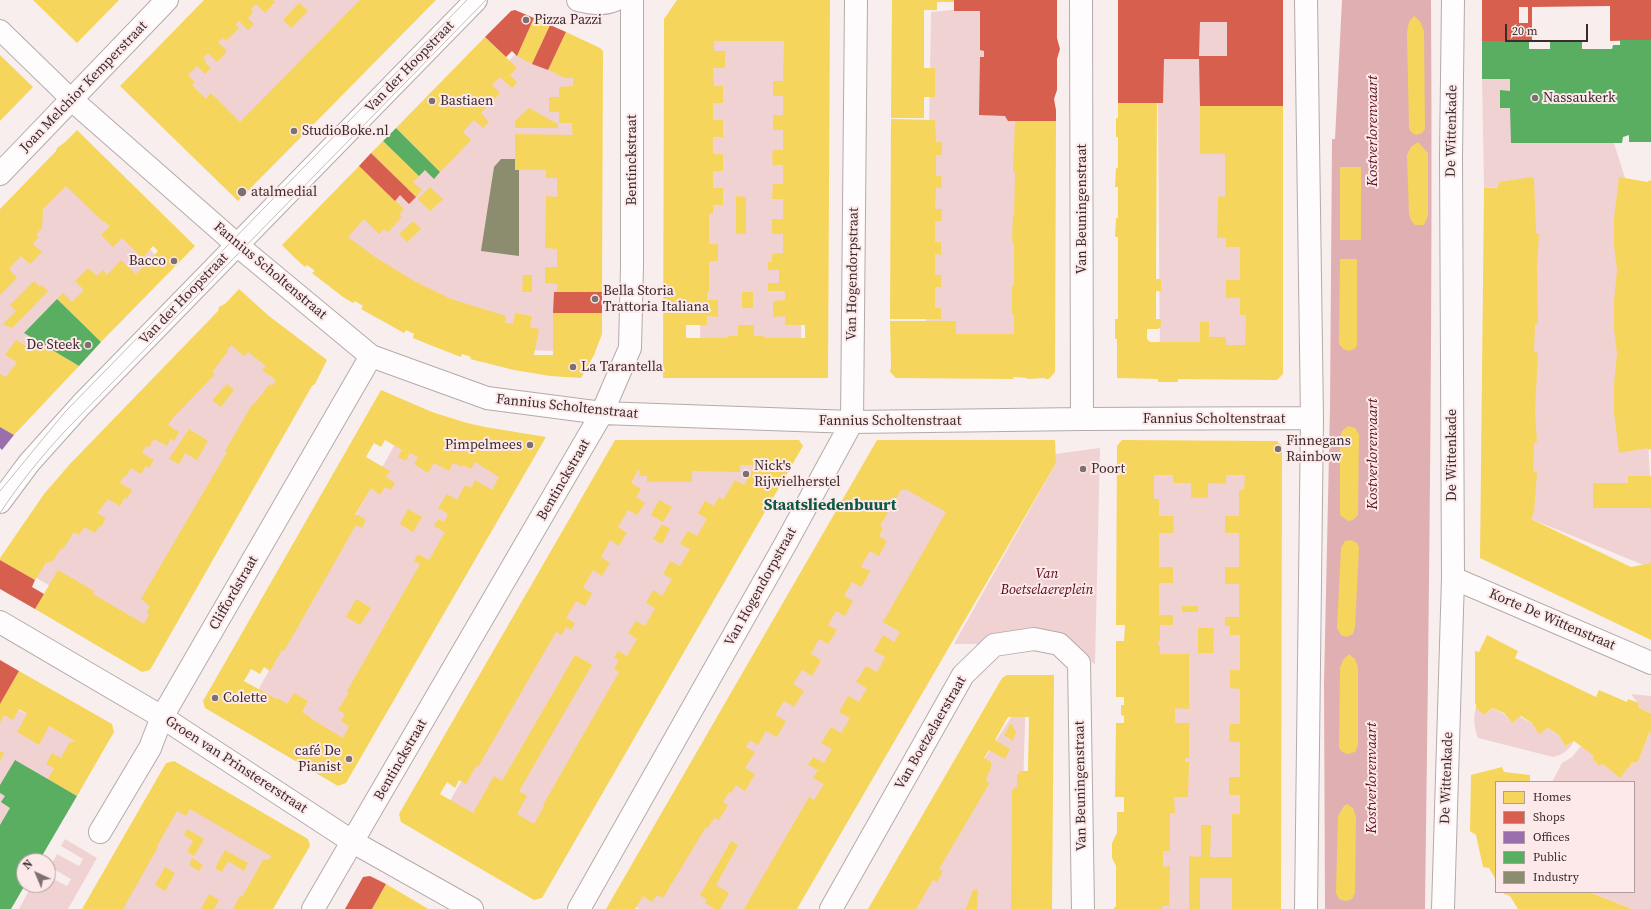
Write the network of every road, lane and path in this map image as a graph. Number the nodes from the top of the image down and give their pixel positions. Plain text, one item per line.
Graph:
1 (167, 0) edge
2 (476, 0) edge
3 (578, 0) edge
4 (615, 0) edge
5 (632, 0) edge
6 (856, 0) edge
7 (1081, 0) edge
8 (1306, 0) edge
9 (1453, 0) edge
10 (0, 30) edge
11 (72, 100) junction
12 (0, 174) edge
13 (238, 244) junction
14 (371, 356) junction
15 (602, 413) junction
16 (1312, 418) junction
17 (1082, 419) junction
18 (852, 422) junction
19 (0, 502) edge
20 (1453, 578) junction
21 (0, 622) edge
22 (1079, 663) joint
23 (1651, 663) edge
24 (162, 717) junction
25 (100, 832) dead end
26 (354, 842) junction
27 (313, 909) edge
28 (472, 909) edge
29 (579, 909) edge
30 (831, 909) edge
31 (1083, 909) edge
32 (1306, 909) edge
33 (1443, 909) edge

1 - 11 street, Joan Melchior Kemperstraat
2 - 13 street, Van der Hoopstraat
3 - 4 street
5 - 15 street, Bentinckstraat
6 - 18 street, Van Hogendorpstraat
7 - 17 street, Van Beuningenstraat
8 - 16 street
9 - 20 street, De Wittenkade
10 - 11 street, Fannius Scholtenstraat
11 - 12 street, Joan Melchior Kemperstraat
11 - 13 street, Fannius Scholtenstraat
13 - 14 street, Fannius Scholtenstraat
13 - 19 street, Van der Hoopstraat
14 - 15 street, Fannius Scholtenstraat
14 - 24 street, Cliffordstraat
15 - 18 street, Fannius Scholtenstraat
15 - 26 street, Bentinckstraat
16 - 17 street, Fannius Scholtenstraat
16 - 32 street
17 - 18 street, Fannius Scholtenstraat
18 - 29 street, Van Hogendorpstraat
20 - 23 street, Korte De Wittenstraat
20 - 33 street, De Wittenkade
21 - 24 street, Groen van Prinstererstraat
22 - 30 street, Van Boetzelaerstraat
22 - 31 street, Van Beuningenstraat
24 - 25 street, Cliffordstraat
24 - 26 street, Groen van Prinstererstraat
26 - 27 street, Bentinckstraat
26 - 28 street, Groen van Prinstererstraat

